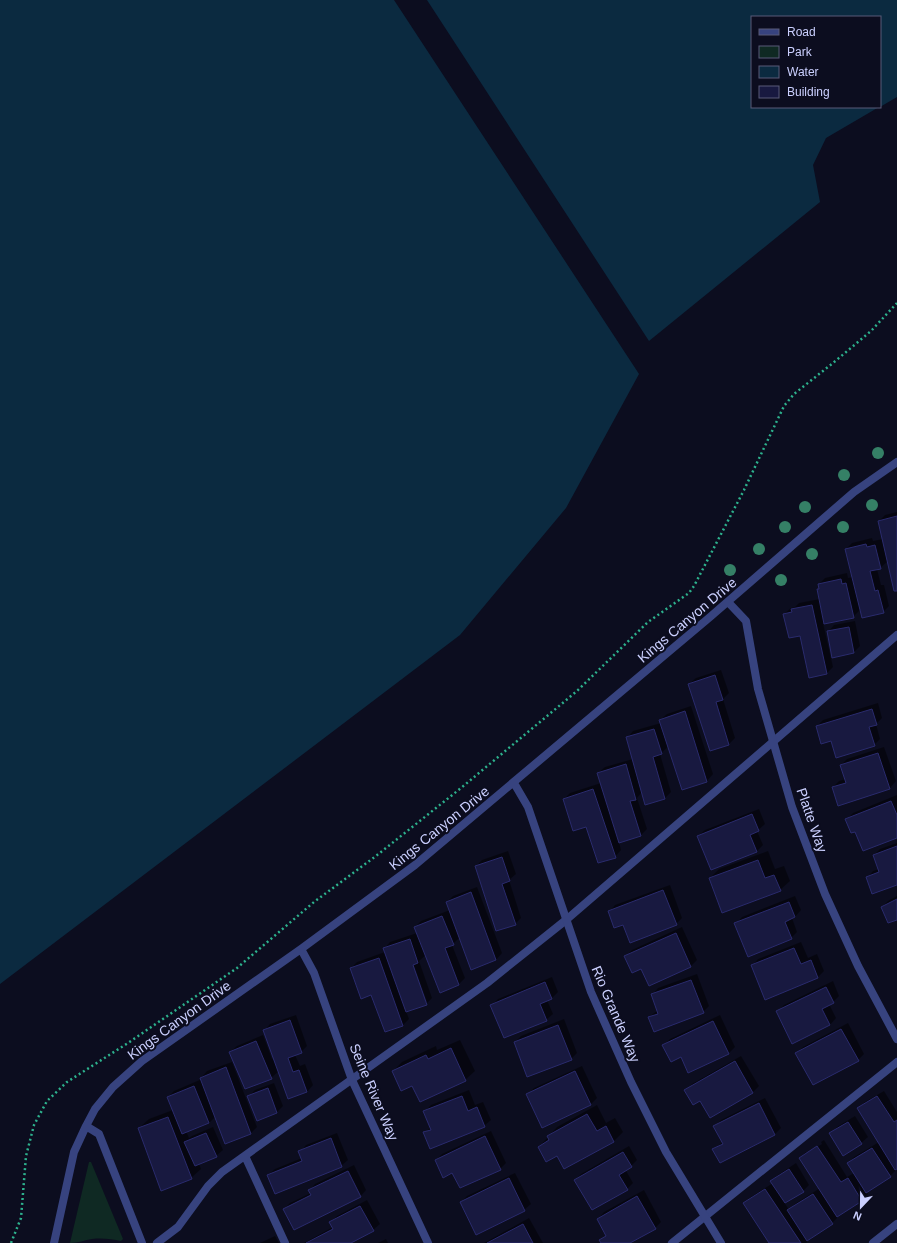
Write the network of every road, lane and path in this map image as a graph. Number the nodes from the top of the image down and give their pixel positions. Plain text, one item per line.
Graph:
1 (897, 303) edge
2 (897, 462) edge
3 (728, 602) junction
4 (897, 635) edge
5 (774, 741) junction
6 (514, 783) junction
7 (566, 920) junction
8 (301, 948) junction
9 (897, 1039) edge
10 (897, 1062) edge
11 (352, 1080) junction
12 (86, 1126) junction
13 (245, 1156) junction
14 (704, 1216) junction
15 (897, 1224) edge
16 (11, 1243) edge
17 (54, 1243) edge
18 (142, 1243) edge
19 (157, 1243) edge
20 (285, 1243) edge
21 (428, 1243) edge
22 (672, 1243) edge
23 (721, 1243) edge
24 (873, 1243) edge

1 - 16 path
2 - 3 street, Kings Canyon Drive
3 - 5 street, Platte Way
3 - 6 street, Kings Canyon Drive
4 - 5 street
5 - 7 street
5 - 9 street, Platte Way
6 - 7 street, Rio Grande Way
6 - 8 street, Kings Canyon Drive
7 - 11 street
7 - 14 street, Rio Grande Way
8 - 11 street, Seine River Way
8 - 12 street, Kings Canyon Drive
10 - 14 street
11 - 13 street
11 - 21 street, Seine River Way
12 - 17 street, Kings Canyon Drive
12 - 18 street
13 - 19 street
13 - 20 street
14 - 22 street
14 - 23 street, Rio Grande Way
15 - 24 street

